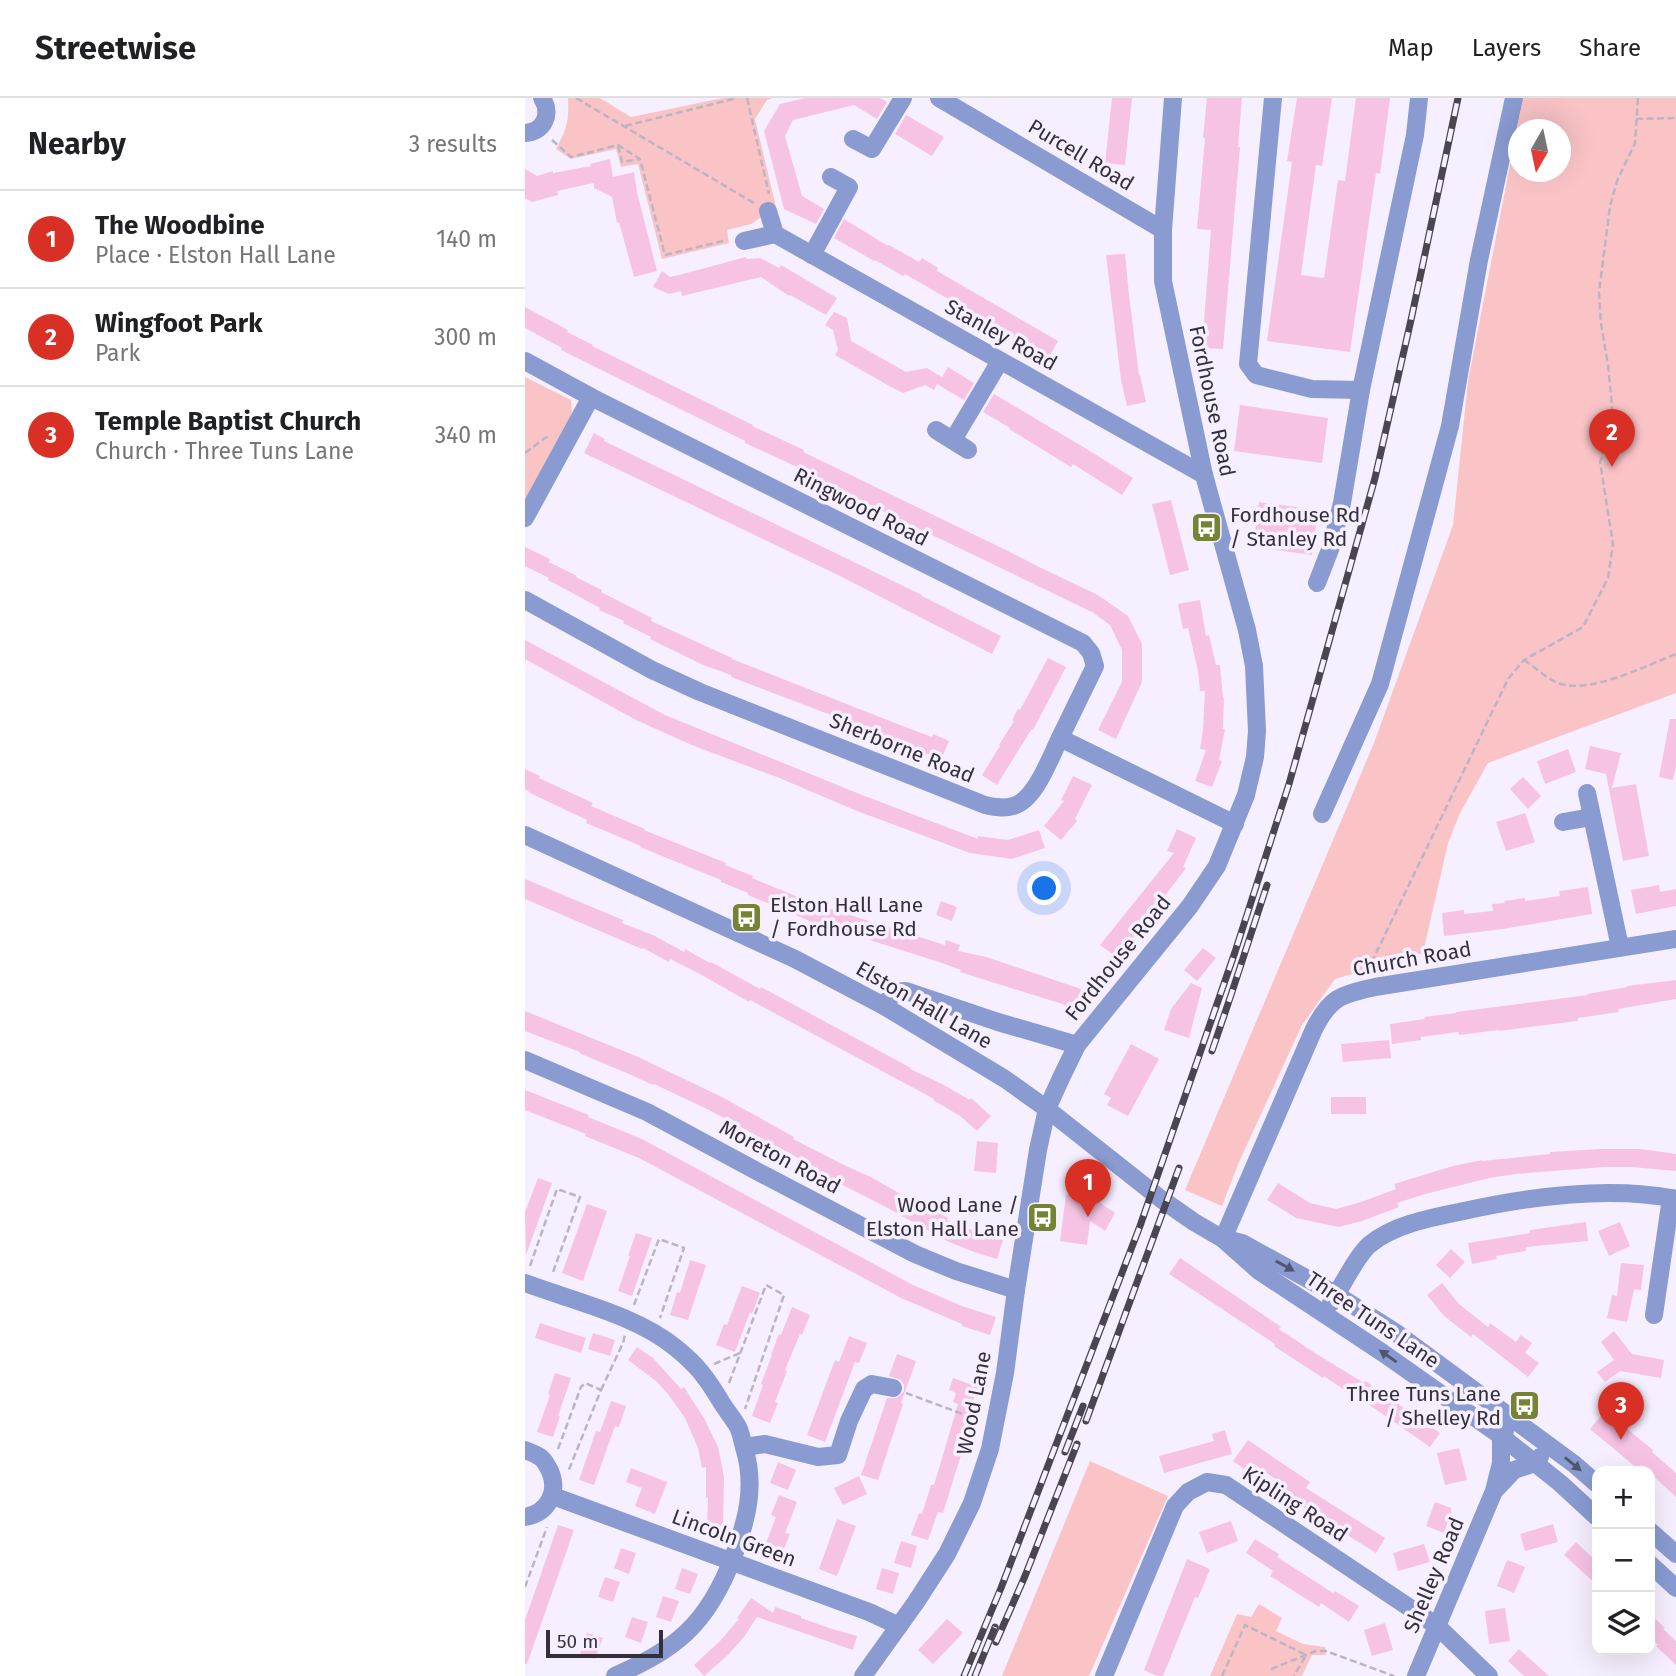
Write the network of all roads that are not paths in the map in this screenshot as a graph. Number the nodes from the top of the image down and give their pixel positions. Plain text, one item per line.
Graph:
1 (542, 98) edge
2 (903, 98) edge
3 (939, 98) edge
4 (1173, 98) edge
5 (1273, 98) edge
6 (1419, 98) edge
7 (1514, 98) edge
8 (532, 131) edge
9 (853, 139) dead end
10 (831, 177) dead end
11 (768, 211) road end
12 (1163, 230) junction
13 (775, 234) junction
14 (744, 241) road end
15 (812, 255) junction
16 (525, 361) edge
17 (1000, 361) junction
18 (1361, 390) junction
19 (591, 397) junction
20 (936, 430) dead end
21 (1204, 475) junction
22 (525, 518) edge
23 (1317, 583) dead end
24 (525, 600) edge
25 (1060, 738) junction
26 (1587, 793) dead end
27 (1322, 814) dead end
28 (1592, 817) junction
29 (1563, 822) dead end
30 (1235, 824) junction
31 (525, 835) edge
32 (1676, 939) edge
33 (1620, 947) junction
34 (884, 1006) junction
35 (1077, 1045) junction
36 (525, 1060) edge
37 (1047, 1109) junction
38 (1674, 1198) edge
39 (1161, 1199) joint
40 (1223, 1238) junction
41 (527, 1275) edge
42 (1016, 1290) junction
43 (1337, 1294) junction
44 (1325, 1314) junction
45 (1654, 1315) dead end
46 (893, 1388) road end
47 (1513, 1419) junction
48 (1501, 1436) junction
49 (1549, 1446) junction
50 (744, 1447) junction
51 (525, 1450) edge
52 (1535, 1464) junction
53 (1592, 1480) edge
54 (1494, 1491) junction
55 (553, 1496) junction
56 (1592, 1512) edge
57 (525, 1517) edge
58 (1655, 1535) edge
59 (1676, 1554) edge
60 (731, 1561) junction
61 (1655, 1569) edge
62 (1676, 1588) edge
63 (899, 1626) junction
64 (1437, 1626) junction
65 (615, 1676) edge
66 (863, 1676) edge
67 (1104, 1676) edge
68 (1416, 1676) edge
69 (1489, 1676) edge

1 - 8 street
2 - 9 street
3 - 12 street, Purcell Road
4 - 12 street, Fordhouse Road
5 - 18 street
6 - 18 street
7 - 27 street
10 - 15 street
11 - 13 street
12 - 21 street, Fordhouse Road
13 - 14 street
13 - 15 street, Stanley Road
15 - 17 street, Stanley Road
16 - 19 street, Ringwood Road
17 - 20 street
17 - 21 street, Stanley Road
18 - 23 street
19 - 22 street
19 - 25 street, Ringwood Road
21 - 30 street, Fordhouse Road
24 - 25 street, Sherborne Road
25 - 30 street
26 - 28 street
28 - 29 street
28 - 33 street
30 - 35 street, Fordhouse Road
31 - 34 street, Elston Hall Lane
32 - 33 street, Church Road
33 - 40 street, Church Road
34 - 35 street
34 - 37 street, Elston Hall Lane
35 - 37 street, Fordhouse Road
36 - 42 street, Moreton Road
37 - 39 street, Elston Hall Lane
37 - 42 street, Wood Lane
38 - 43 street
38 - 45 street
39 - 40 street, Three Tuns Lane
40 -> 43 street, Three Tuns Lane
40 - 44 street, Three Tuns Lane
41 - 50 street
42 - 63 street, Wood Lane
43 - 44 street
43 - 47 street, Three Tuns Lane
48 -> 44 street, Three Tuns Lane
46 - 50 street
47 - 48 street
47 - 49 street, Three Tuns Lane
48 - 52 street, Three Tuns Lane
48 - 54 street, Shelley Road
49 - 52 street, Shelley Road
49 -> 53 street, Three Tuns Lane
50 - 60 street
51 - 55 street
52 - 54 street, Shelley Road
52 - 56 street, Three Tuns Lane
54 - 64 street, Shelley Road
55 - 57 street
55 - 60 street, Lincoln Green
58 - 59 street
60 - 63 street, Lincoln Green
60 - 65 street
61 - 62 street
63 - 66 street, Wood Lane
64 - 67 street, Kipling Road
64 - 68 street, Shelley Road
64 - 69 street, Kipling Road

